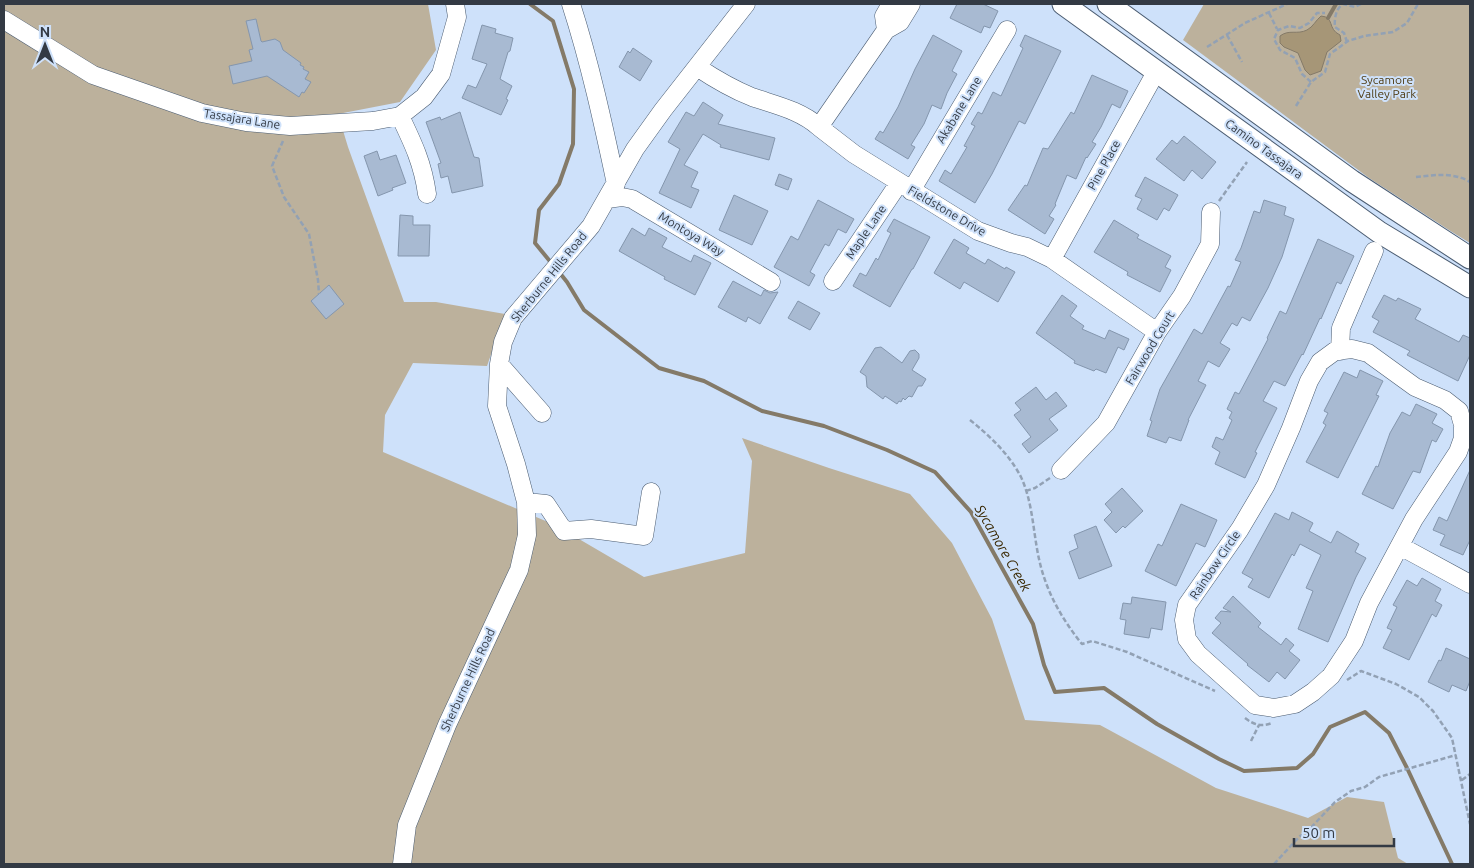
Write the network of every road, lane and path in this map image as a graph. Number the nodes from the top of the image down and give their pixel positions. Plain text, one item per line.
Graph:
1 (455, 4) edge
2 (571, 4) edge
3 (746, 4) edge
4 (891, 4) edge
5 (911, 4) edge
6 (1062, 4) edge
7 (1108, 4) edge
8 (1287, 4) edge
9 (1361, 4) edge
10 (1418, 4) edge
11 (1269, 13) junction
12 (1325, 13) dead end
13 (4, 20) edge
14 (886, 30) junction
15 (1006, 30) dead end
16 (1278, 30) junction
17 (1227, 35) junction
18 (1346, 42) junction
19 (1207, 47) dead end
20 (1242, 62) dead end
21 (697, 68) junction
22 (1156, 72) junction
23 (1311, 82) junction
24 (1296, 106) dead end
25 (400, 116) junction
26 (290, 126) junction
27 (819, 127) junction
28 (1247, 162) dead end
29 (1416, 177) dead end
30 (1470, 182) edge
31 (905, 187) junction
32 (612, 191) junction
33 (427, 194) dead end
34 (1211, 212) joint
35 (1374, 251) dead end
36 (1470, 258) edge
37 (1052, 259) junction
38 (834, 281) dead end
39 (771, 282) dead end
40 (1470, 287) edge
41 (318, 294) dead end
42 (1157, 332) junction
43 (1340, 351) junction
44 (499, 364) junction
45 (542, 413) dead end
46 (970, 420) dead end
47 (1466, 424) edge
48 (1062, 470) joint
49 (651, 492) dead end
50 (1026, 492) junction
51 (526, 502) junction
52 (1400, 546) junction
53 (1470, 584) edge
54 (1342, 684) dead end
55 (1221, 696) dead end
56 (1242, 716) dead end
57 (1280, 721) dead end
58 (1259, 725) junction
59 (1251, 741) dead end
60 (1456, 755) junction
61 (1470, 774) edge
62 (1462, 780) junction
63 (1470, 824) edge
64 (402, 864) edge
65 (1274, 864) edge

1 - 25 street, Tassajara Lane
2 - 32 street
3 - 21 street, Sherburne Hills Road
4 - 14 street
5 - 14 street
6 - 22 main road, Camino Tassajara
7 - 36 main road, Camino Tassajara
8 - 11 path
9 - 18 path
10 - 18 path
11 - 16 path
11 - 17 path
12 - 16 path
13 - 26 street, Tassajara Lane
14 - 27 street
15 - 31 street, Akabane Lane
16 - 23 path
17 - 19 path
17 - 20 path
18 - 23 path
21 - 27 street
21 - 32 street, Sherburne Hills Road
22 - 37 street, Pine Place
22 - 40 main road, Camino Tassajara
23 - 24 path
25 - 26 street, Tassajara Lane
25 - 33 street
26 - 41 path
27 - 31 street, Fieldstone Drive
28 - 34 path
29 - 30 path
31 - 37 street, Fieldstone Drive
31 - 38 street, Maple Lane
32 - 39 street, Montoya Way
32 - 44 street, Sherburne Hills Road
34 - 42 street, Fairwood Court
35 - 43 street
37 - 42 street, Fieldstone Drive
42 - 48 street, Fairwood Court
43 - 47 street, Rainbow Circle
43 - 52 street, Rainbow Circle
44 - 45 street
44 - 51 street, Sherburne Hills Road
46 - 50 path
47 - 52 street, Rainbow Circle
48 - 50 path
49 - 51 street
50 - 55 path
51 - 64 street, Sherburne Hills Road
52 - 53 street
54 - 60 path
56 - 58 path
57 - 58 path
58 - 59 path
60 - 62 path
60 - 65 path
61 - 62 path
62 - 63 path

